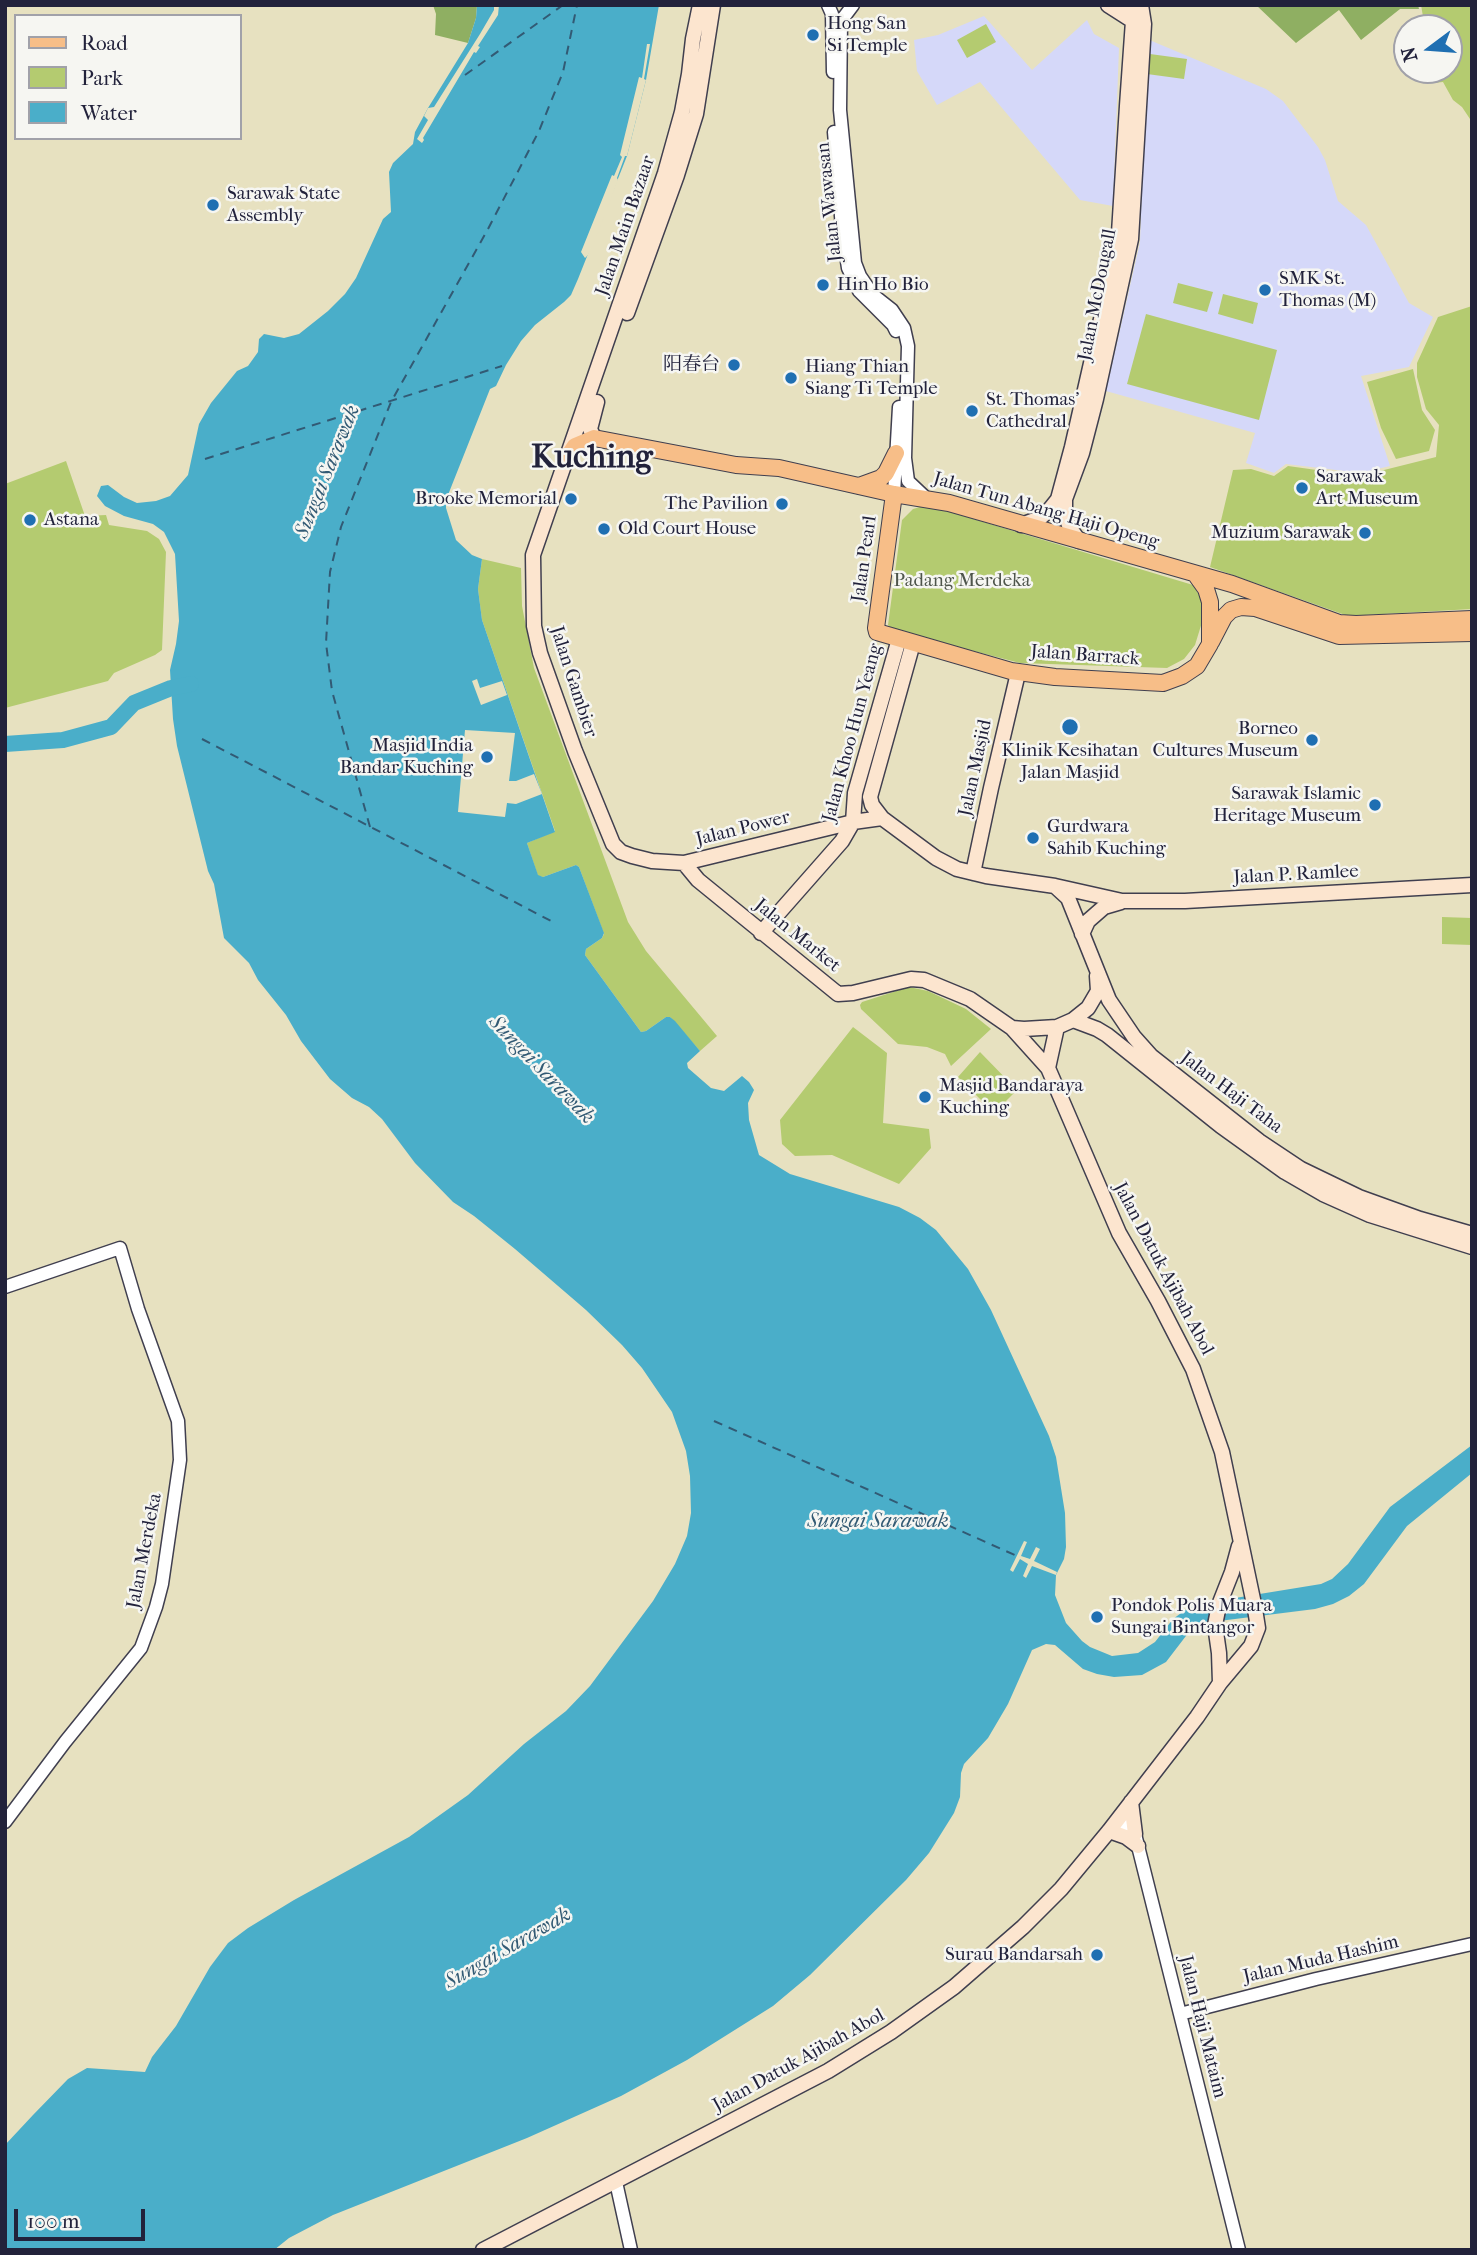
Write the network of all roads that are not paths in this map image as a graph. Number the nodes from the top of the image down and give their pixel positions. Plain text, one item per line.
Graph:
1 (701, 5) edge
2 (713, 5) edge
3 (828, 5) edge
4 (853, 5) edge
5 (1108, 5) edge
6 (1128, 5) edge
7 (1142, 5) edge
8 (1133, 21) junction
9 (594, 438) junction
10 (896, 453) junction
11 (569, 455) junction
12 (859, 486) junction
13 (894, 494) junction
14 (926, 498) junction
15 (1021, 525) junction
16 (1079, 541) junction
17 (1196, 575) junction
18 (1472, 618) edge
19 (876, 628) joint
20 (1472, 633) edge
21 (906, 641) junction
22 (1210, 644) junction
23 (1018, 673) junction
24 (882, 818) junction
25 (852, 822) junction
26 (832, 827) junction
27 (842, 841) junction
28 (714, 856) junction
29 (684, 863) junction
30 (973, 873) junction
31 (698, 880) junction
32 (1472, 885) edge
33 (1055, 886) junction
34 (1122, 901) junction
35 (761, 933) junction
36 (1082, 934) junction
37 (1096, 971) junction
38 (1073, 1020) junction
39 (1057, 1027) junction
40 (1012, 1028) junction
41 (1048, 1068) junction
42 (1472, 1234) edge
43 (1472, 1247) edge
44 (5, 1287) edge
45 (1240, 1544) junction
46 (1220, 1683) junction
47 (1131, 1802) junction
48 (5, 1822) edge
49 (1113, 1825) junction
50 (1136, 1840) junction
51 (1472, 1944) edge
52 (1180, 2014) junction
53 (616, 2182) junction
54 (483, 2250) edge
55 (631, 2250) edge
56 (1239, 2250) edge

1 - 11 main road, Jalan Main Bazaar
2 - 9 main road, Jalan Main Bazaar
3 - 10 street, Jalan Wawasan
4 - 14 street, Jalan Wawasan
5 - 8 main road
6 - 8 main road, Jalan McDougall
7 - 16 main road, Jalan McDougall
8 - 15 main road, Jalan McDougall
9 - 11 main road
9 - 12 main road, Jalan Tun Abang Haji Openg
10 - 12 main road
10 - 13 street, Jalan Wawasan
11 - 29 main road, Jalan Gambier
12 - 13 main road, Jalan Tun Abang Haji Openg
13 - 14 main road, Jalan Tun Abang Haji Openg
13 - 19 main road, Jalan Pearl
14 - 15 main road, Jalan Tun Abang Haji Openg
15 - 16 main road, Jalan Tun Abang Haji Openg
16 - 17 main road, Jalan Tun Abang Haji Openg
17 - 18 main road, Jalan Tun Abang Haji Openg
17 - 22 main road
19 - 21 main road, Jalan Barrack
20 - 22 main road
21 - 23 main road, Jalan Barrack
21 - 24 main road, Jalan Khoo Hun Yeang
21 - 25 main road, Jalan Khoo Hun Yeang
22 - 23 main road, Jalan Barrack
23 - 30 main road, Jalan Masjid
24 - 25 main road, Jalan Power
24 - 30 main road, Jalan P. Ramlee
25 - 26 main road, Jalan Power
25 - 27 main road, Jalan Khoo Hun Yeang
26 - 27 main road
26 - 28 main road, Jalan Power
27 - 35 main road, Jalan Khoo Hun Yeang
28 - 29 main road, Jalan Power
28 - 31 main road
29 - 31 main road, Jalan Market
30 - 33 main road, Jalan P. Ramlee
31 - 35 main road, Jalan Market
32 - 34 main road, Jalan P. Ramlee
33 - 34 main road, Jalan P. Ramlee
33 - 36 main road, Jalan Haji Taha
34 - 36 main road, Jalan P. Ramlee
35 - 40 main road, Jalan Market
36 - 37 main road, Jalan Haji Taha
37 - 38 main road
37 - 42 main road, Jalan Haji Taha
38 - 39 main road
38 - 43 main road, Jalan Haji Taha
39 - 40 main road
39 - 41 main road
40 - 41 main road, Jalan Datuk Ajibah Abol
41 - 45 main road, Jalan Datuk Ajibah Abol
44 - 48 street, Jalan Merdeka
45 - 46 main road
45 - 46 main road, Jalan Datuk Ajibah Abol
46 - 47 main road, Jalan Datuk Ajibah Abol
47 - 49 main road, Jalan Datuk Ajibah Abol
47 - 50 main road
49 - 50 main road
49 - 53 main road, Jalan Datuk Ajibah Abol
50 - 52 street, Jalan Haji Mataim
51 - 52 street, Jalan Muda Hashim
52 - 56 street, Jalan Haji Mataim
53 - 54 main road, Jalan Datuk Ajibah Abol
53 - 55 street

